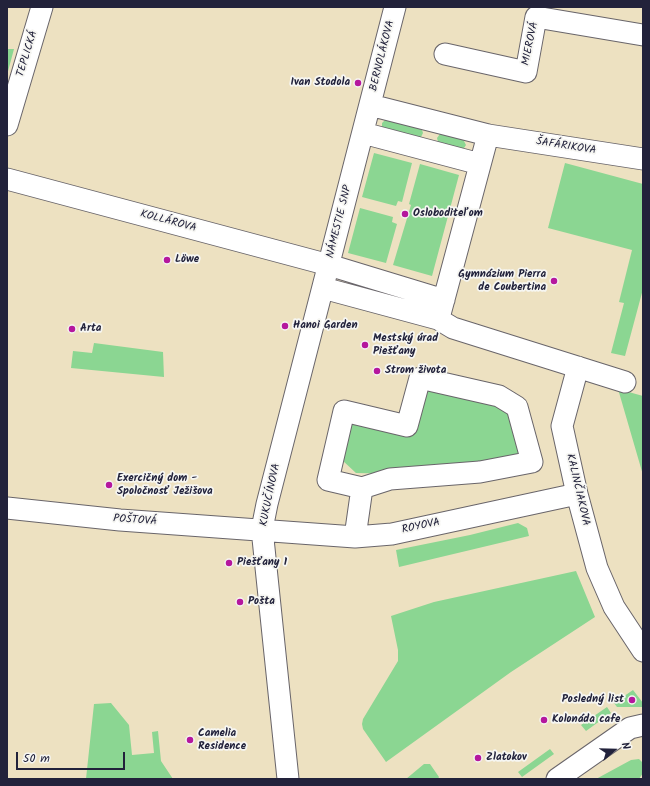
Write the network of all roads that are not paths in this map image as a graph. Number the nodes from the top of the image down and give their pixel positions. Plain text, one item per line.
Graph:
1 (42, 7) edge
2 (395, 7) edge
3 (643, 35) edge
4 (445, 54) dead end
5 (370, 105) junction
6 (7, 125) edge
7 (363, 133) junction
8 (488, 135) junction
9 (643, 159) edge
10 (480, 164) junction
11 (7, 179) edge
12 (329, 265) junction
13 (323, 288) junction
14 (441, 310) junction
15 (578, 367) junction
16 (625, 382) dead end
17 (362, 488) junction
18 (577, 494) junction
19 (7, 508) edge
20 (262, 529) junction
21 (355, 537) junction
22 (643, 651) edge
23 (643, 725) edge
24 (288, 779) edge
25 (557, 779) edge

1 - 6 street, TEPLICKÁ
2 - 5 street, BERNOLÁKOVA
3 - 4 street, MIEROVÁ
5 - 7 street, NÁMESTIE SNP
5 - 8 street
7 - 10 street
7 - 12 street, NÁMESTIE SNP
8 - 9 street, ŠAFÁRIKOVA
8 - 10 street
10 - 14 street
11 - 12 street, KOLLÁROVA
12 - 13 street, KUKUČÍNOVA
12 - 14 street, NÁMESTIE SNP
13 - 14 street, NÁMESTIE SNP
13 - 20 street, KUKUČÍNOVA
14 - 15 street, NÁMESTIE SNP
15 - 16 street
15 - 18 street, KALINČIAKOVA
17 - 17 street
17 - 21 street
18 - 21 street, ROYOVA
18 - 22 street, KALINČIAKOVA
19 - 20 street, POŠTOVÁ
20 - 21 street, ROYOVA
20 - 24 street, KUKUČÍNOVA
23 - 25 street

